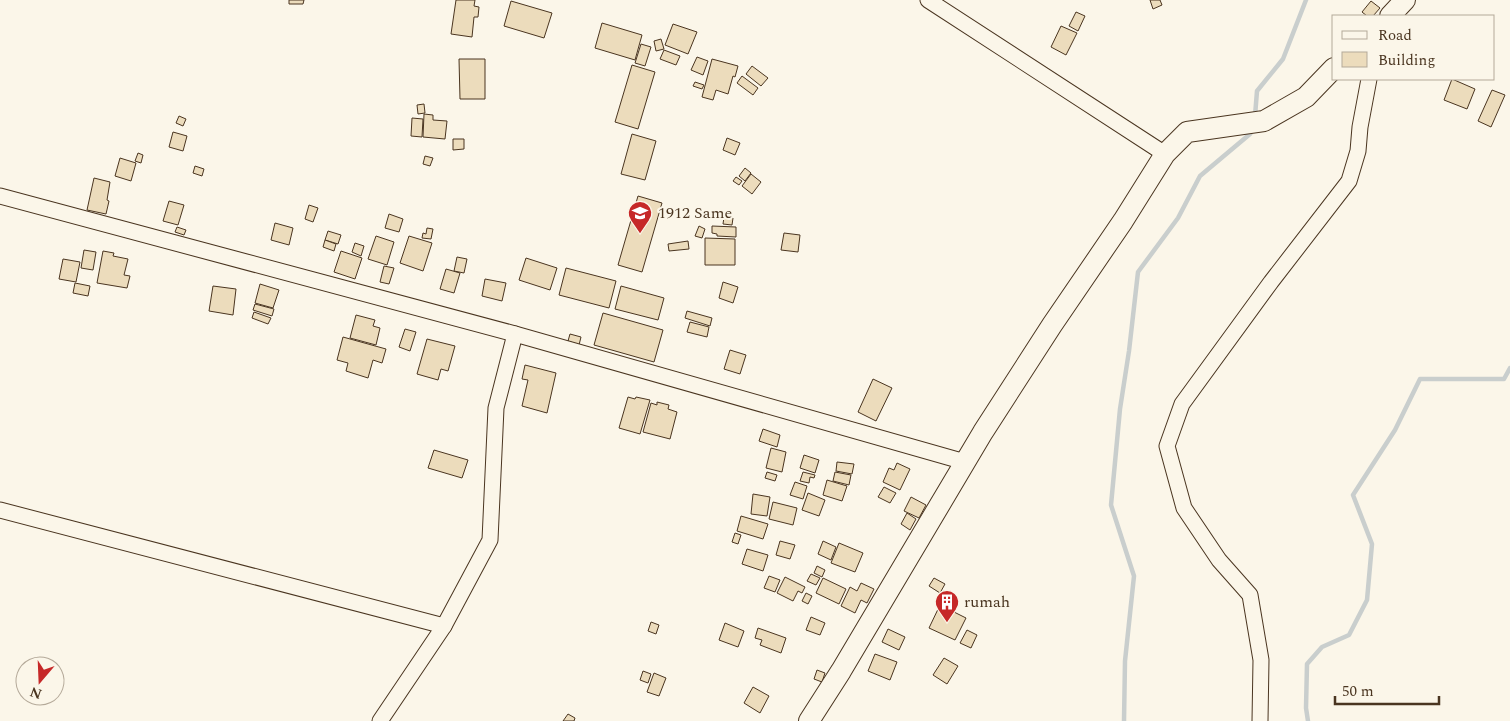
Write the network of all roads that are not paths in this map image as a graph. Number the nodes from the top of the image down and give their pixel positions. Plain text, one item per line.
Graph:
1 (928, 0) edge
2 (1405, 0) edge
3 (1391, 15) edge
4 (1332, 70) edge
5 (1369, 80) edge
6 (1165, 154) junction
7 (0, 196) edge
8 (515, 334) junction
9 (965, 462) junction
10 (0, 510) edge
11 (444, 626) junction
12 (380, 721) edge
13 (809, 721) edge
14 (1260, 721) edge

1 - 6 street
2 - 3 main road
4 - 6 main road
5 - 14 street
6 - 9 main road
7 - 8 street
8 - 9 street
8 - 11 street
9 - 13 main road
10 - 11 street
11 - 12 street

